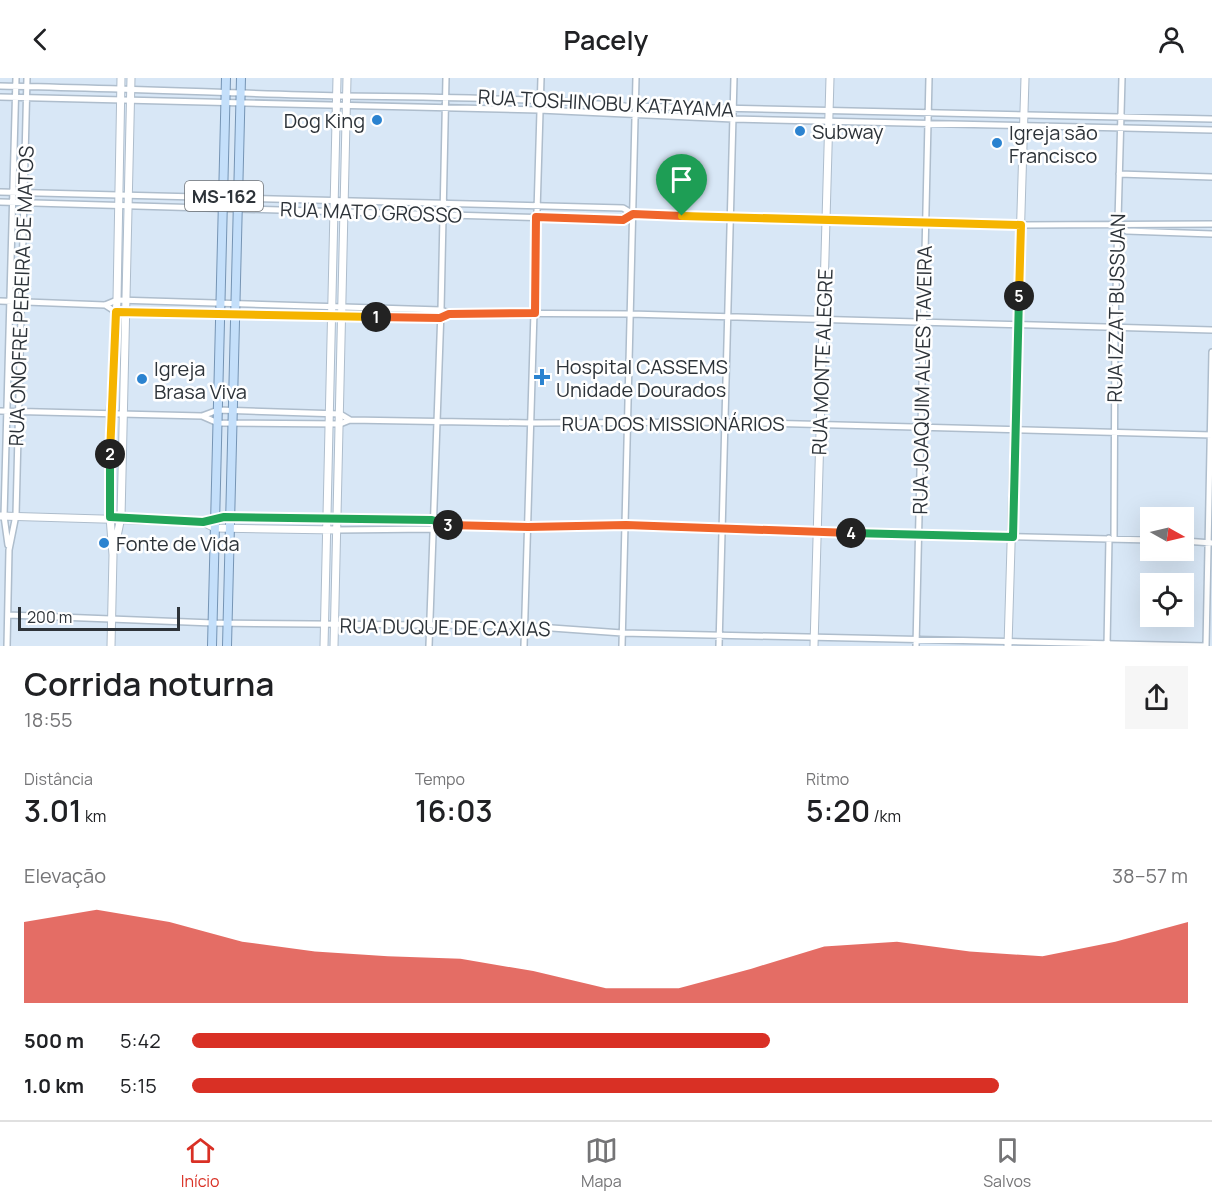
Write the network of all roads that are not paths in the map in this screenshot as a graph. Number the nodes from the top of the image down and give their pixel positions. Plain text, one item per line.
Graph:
1 (16, 78) edge
2 (27, 78) edge
3 (121, 78) edge
4 (131, 78) edge
5 (226, 78) edge
6 (241, 78) edge
7 (338, 78) edge
8 (347, 78) edge
9 (446, 78) edge
10 (541, 78) edge
11 (636, 78) edge
12 (734, 78) edge
13 (830, 78) edge
14 (929, 78) edge
15 (1025, 78) edge
16 (1122, 78) edge
17 (0, 86) edge
18 (16, 86) junction
19 (27, 86) junction
20 (121, 89) junction
21 (131, 90) junction
22 (226, 91) junction
23 (240, 92) junction
24 (337, 95) junction
25 (347, 96) junction
26 (445, 96) junction
27 (0, 97) edge
28 (16, 98) junction
29 (27, 98) junction
30 (540, 99) junction
31 (121, 100) junction
32 (131, 100) junction
33 (226, 103) junction
34 (240, 103) junction
35 (636, 106) junction
36 (337, 107) junction
37 (346, 107) junction
38 (445, 107) junction
39 (733, 109) junction
40 (539, 110) junction
41 (830, 111) junction
42 (928, 112) junction
43 (1024, 115) junction
44 (635, 116) junction
45 (1121, 117) junction
46 (733, 119) junction
47 (1212, 119) edge
48 (830, 121) junction
49 (928, 123) junction
50 (15, 125) junction
51 (26, 125) junction
52 (1024, 125) junction
53 (1120, 127) junction
54 (1212, 130) edge
55 (1119, 174) junction
56 (1212, 177) edge
57 (0, 192) edge
58 (14, 192) junction
59 (24, 192) junction
60 (118, 194) junction
61 (128, 194) junction
62 (224, 197) junction
63 (238, 198) junction
64 (336, 199) junction
65 (346, 200) junction
66 (0, 202) edge
67 (13, 202) junction
68 (24, 202) junction
69 (118, 204) junction
70 (128, 204) junction
71 (442, 205) junction
72 (536, 206) junction
73 (223, 207) junction
74 (237, 208) junction
75 (336, 210) junction
76 (345, 210) junction
77 (633, 214) junction
78 (442, 215) junction
79 (536, 217) junction
80 (732, 218) junction
81 (827, 220) junction
82 (926, 222) junction
83 (1212, 224) edge
84 (1021, 225) junction
85 (1118, 226) junction
86 (1212, 234) edge
87 (117, 300) junction
88 (125, 300) junction
89 (0, 301) edge
90 (10, 301) junction
91 (21, 302) junction
92 (221, 304) junction
93 (236, 304) junction
94 (286, 304) junction
95 (105, 305) junction
96 (333, 306) junction
97 (342, 306) junction
98 (441, 310) junction
99 (116, 312) junction
100 (125, 312) junction
101 (535, 313) junction
102 (221, 314) junction
103 (449, 314) junction
104 (235, 315) junction
105 (630, 315) junction
106 (286, 316) junction
107 (333, 316) junction
108 (342, 317) junction
109 (440, 318) junction
110 (729, 318) junction
111 (822, 321) junction
112 (924, 322) junction
113 (1018, 325) junction
114 (1115, 327) junction
115 (1212, 330) edge
116 (1212, 352) edge
117 (218, 410) junction
118 (3, 411) edge
119 (232, 411) junction
120 (17, 412) junction
121 (110, 413) junction
122 (122, 413) junction
123 (330, 414) junction
124 (340, 414) junction
125 (202, 416) junction
126 (350, 420) junction
127 (436, 421) junction
128 (628, 421) junction
129 (232, 422) junction
130 (727, 422) junction
131 (218, 423) junction
132 (531, 423) junction
133 (330, 424) junction
134 (340, 424) junction
135 (819, 424) junction
136 (920, 427) junction
137 (1016, 430) junction
138 (1114, 432) junction
139 (1211, 435) edge
140 (16, 515) junction
141 (2, 516) edge
142 (110, 517) junction
143 (230, 517) junction
144 (121, 518) junction
145 (215, 518) junction
146 (278, 518) junction
147 (327, 518) junction
148 (337, 519) junction
149 (432, 520) junction
150 (203, 522) junction
151 (442, 525) junction
152 (626, 525) junction
153 (528, 527) junction
154 (215, 528) junction
155 (230, 528) junction
156 (278, 529) junction
157 (432, 529) junction
158 (327, 530) junction
159 (337, 530) junction
160 (724, 530) junction
161 (819, 532) junction
162 (918, 535) junction
163 (1013, 537) junction
164 (1112, 538) junction
165 (1140, 539) edge
166 (1194, 541) edge
167 (1210, 542) edge
168 (9, 550) junction
169 (113, 555) junction
170 (8, 615) junction
171 (111, 620) junction
172 (213, 622) junction
173 (227, 623) junction
174 (325, 625) junction
175 (335, 625) junction
176 (430, 626) junction
177 (524, 626) junction
178 (622, 633) junction
179 (720, 635) junction
180 (814, 635) junction
181 (916, 638) junction
182 (1008, 643) edge
183 (1107, 645) edge
184 (7, 646) edge
185 (111, 646) edge
186 (212, 646) edge
187 (227, 646) edge
188 (324, 646) edge
189 (334, 646) edge
190 (429, 646) edge
191 (524, 646) edge
192 (622, 646) edge
193 (719, 646) edge
194 (814, 646) edge
195 (916, 646) edge
196 (1206, 646) edge

1 - 18 street, RUA ONOFRE PEREIRA DE MATOS
2 - 19 street, RUA ONOFRE PEREIRA DE MATOS
3 - 20 main road
4 - 21 main road
5 - 22 main road, MS-162
6 - 23 main road, MS-162
7 - 24 main road
8 - 25 main road
9 - 26 street
10 - 30 street
11 - 35 street
12 - 39 street
13 - 41 main road, RUA MONTE ALEGRE
14 - 42 street, RUA JOAQUIM ALVES TAVEIRA
15 - 43 main road
16 - 45 street, RUA IZZAT BUSSUAN
17 - 18 street, RUA TOSHINOBU KATAYAMA
18 - 19 street, RUA TOSHINOBU KATAYAMA
18 - 28 street, RUA ONOFRE PEREIRA DE MATOS
19 - 20 street, RUA TOSHINOBU KATAYAMA
19 - 29 street, RUA ONOFRE PEREIRA DE MATOS
20 - 21 street, RUA TOSHINOBU KATAYAMA
20 - 31 main road
21 - 22 street, RUA TOSHINOBU KATAYAMA
21 - 32 main road
22 - 23 street, RUA TOSHINOBU KATAYAMA
22 - 33 main road, MS-162
23 - 24 street, RUA TOSHINOBU KATAYAMA
23 - 34 main road, MS-162
24 - 25 street, RUA TOSHINOBU KATAYAMA
24 - 36 main road
25 - 26 street, RUA TOSHINOBU KATAYAMA
25 - 37 main road
26 - 30 street, RUA TOSHINOBU KATAYAMA
26 - 38 street
27 - 28 street, RUA TOSHINOBU KATAYAMA
28 - 29 street, RUA TOSHINOBU KATAYAMA
28 - 50 street, RUA ONOFRE PEREIRA DE MATOS
29 - 31 street, RUA TOSHINOBU KATAYAMA
29 - 51 street, RUA ONOFRE PEREIRA DE MATOS
30 - 35 street, RUA TOSHINOBU KATAYAMA
30 - 40 street
31 - 32 street, RUA TOSHINOBU KATAYAMA
31 - 60 main road
32 - 33 street, RUA TOSHINOBU KATAYAMA
32 - 61 main road
33 - 34 street, RUA TOSHINOBU KATAYAMA
33 - 62 main road, MS-162
34 - 36 street, RUA TOSHINOBU KATAYAMA
34 - 63 main road, MS-162
35 - 39 street, RUA TOSHINOBU KATAYAMA
35 - 44 street
36 - 37 street, RUA TOSHINOBU KATAYAMA
36 - 64 main road
37 - 38 street, RUA TOSHINOBU KATAYAMA
37 - 65 main road
38 - 40 street, RUA TOSHINOBU KATAYAMA
38 - 71 street
39 - 41 street, RUA TOSHINOBU KATAYAMA
39 - 46 street
40 - 44 street, RUA TOSHINOBU KATAYAMA
40 - 72 street
41 - 42 street, RUA TOSHINOBU KATAYAMA
41 - 48 main road, RUA MONTE ALEGRE
42 - 43 street, RUA TOSHINOBU KATAYAMA
42 - 49 street, RUA JOAQUIM ALVES TAVEIRA
43 - 45 street, RUA TOSHINOBU KATAYAMA
43 - 52 main road
44 - 46 street, RUA TOSHINOBU KATAYAMA
44 - 77 street
45 - 47 street, RUA TOSHINOBU KATAYAMA
45 - 53 street, RUA IZZAT BUSSUAN
46 - 48 street, RUA TOSHINOBU KATAYAMA
46 - 80 street
48 - 49 street, RUA TOSHINOBU KATAYAMA
48 - 81 main road, RUA MONTE ALEGRE
49 - 52 street, RUA TOSHINOBU KATAYAMA
49 - 82 street, RUA JOAQUIM ALVES TAVEIRA
50 - 51 street
50 - 58 street, RUA ONOFRE PEREIRA DE MATOS
51 - 59 street, RUA ONOFRE PEREIRA DE MATOS
52 - 53 street, RUA TOSHINOBU KATAYAMA
52 - 84 main road
53 - 54 street, RUA TOSHINOBU KATAYAMA
53 - 55 street, RUA IZZAT BUSSUAN
55 - 56 street
55 - 85 street, RUA IZZAT BUSSUAN
57 - 58 street, RUA MATO GROSSO
58 - 59 street, RUA MATO GROSSO
58 - 67 street, RUA ONOFRE PEREIRA DE MATOS
59 - 60 street, RUA MATO GROSSO
59 - 68 street, RUA ONOFRE PEREIRA DE MATOS
60 - 61 street, RUA MATO GROSSO
60 - 69 main road
61 - 62 street, RUA MATO GROSSO
61 - 70 main road
62 - 63 street, RUA MATO GROSSO
62 - 73 main road, MS-162
63 - 64 street, RUA MATO GROSSO
63 - 74 main road, MS-162
64 - 65 street, RUA MATO GROSSO
64 - 75 main road
65 - 71 street, RUA MATO GROSSO
65 - 76 main road
66 - 67 street, RUA MATO GROSSO
67 - 68 street, RUA MATO GROSSO
67 - 90 street, RUA ONOFRE PEREIRA DE MATOS
68 - 69 street, RUA MATO GROSSO
68 - 91 street, RUA ONOFRE PEREIRA DE MATOS
69 - 70 street, RUA MATO GROSSO
69 - 87 main road
70 - 73 street, RUA MATO GROSSO
70 - 88 main road
71 - 72 street, RUA MATO GROSSO
71 - 78 street
72 - 77 street, RUA MATO GROSSO
72 - 79 street
73 - 74 street, RUA MATO GROSSO
73 - 92 main road, MS-162
74 - 75 street, RUA MATO GROSSO
74 - 93 main road, MS-162
75 - 76 street, RUA MATO GROSSO
75 - 96 main road
76 - 78 street, RUA MATO GROSSO
76 - 97 main road
77 - 79 street, RUA MATO GROSSO
77 - 80 street, RUA MATO GROSSO
77 - 105 street
78 - 79 street, RUA MATO GROSSO
78 - 98 street
79 - 101 street
80 - 81 street, RUA MATO GROSSO
80 - 110 street
81 - 82 street, RUA MATO GROSSO
81 - 111 main road, RUA MONTE ALEGRE
82 - 84 street, RUA MATO GROSSO
82 - 112 street, RUA JOAQUIM ALVES TAVEIRA
83 - 85 street, RUA MATO GROSSO
84 - 85 street, RUA MATO GROSSO
84 - 113 main road
85 - 86 street, RUA MATO GROSSO
85 - 114 street, RUA IZZAT BUSSUAN
87 - 88 street
87 - 95 street
87 - 99 main road
88 - 92 street
88 - 100 main road
89 - 90 street
90 - 91 street
90 - 118 street, RUA ONOFRE PEREIRA DE MATOS
91 - 95 street
91 - 120 street, RUA ONOFRE PEREIRA DE MATOS
92 - 93 street
92 - 102 main road, MS-162
93 - 94 street
93 - 104 main road, MS-162
94 - 96 street
94 - 106 street
95 - 99 street
96 - 97 street
96 - 107 main road
97 - 98 street
97 - 108 main road
98 - 103 street
98 - 109 street
99 - 100 street
99 - 121 main road
100 - 102 street
100 - 122 main road
101 - 103 street
101 - 105 street
101 - 132 street
102 - 104 street
102 - 117 main road, MS-162
103 - 109 street
104 - 106 street
104 - 119 main road, MS-162
105 - 110 street
105 - 128 street
106 - 107 street
107 - 108 street
107 - 123 main road
108 - 109 street
108 - 124 main road
109 - 127 street
110 - 111 street
110 - 130 street
111 - 112 street
111 - 135 main road, RUA MONTE ALEGRE
112 - 113 street
112 - 136 street, RUA JOAQUIM ALVES TAVEIRA
113 - 114 street
113 - 137 main road
114 - 115 street
114 - 138 street, RUA IZZAT BUSSUAN
116 - 139 street
117 - 119 street, RUA DOS MISSIONÁRIOS
117 - 125 street, RUA DOS MISSIONÁRIOS
117 - 131 main road, MS-162
118 - 120 street, RUA DOS MISSIONÁRIOS
118 - 141 street, RUA ONOFRE PEREIRA DE MATOS
119 - 123 street, RUA DOS MISSIONÁRIOS
119 - 129 main road, MS-162
120 - 121 street, RUA DOS MISSIONÁRIOS
120 - 140 street, RUA ONOFRE PEREIRA DE MATOS
121 - 122 street, RUA DOS MISSIONÁRIOS
121 - 142 main road
122 - 125 street, RUA DOS MISSIONÁRIOS
122 - 144 main road
123 - 124 street, RUA DOS MISSIONÁRIOS
123 - 133 main road
124 - 126 street
124 - 134 main road
125 - 131 street, RUA DOS MISSIONÁRIOS
126 - 127 street, RUA DOS MISSIONÁRIOS
126 - 134 street, RUA DOS MISSIONÁRIOS
127 - 132 street, RUA DOS MISSIONÁRIOS
127 - 149 street
128 - 130 street, RUA DOS MISSIONÁRIOS
128 - 132 street, RUA DOS MISSIONÁRIOS
128 - 152 street
129 - 131 street, RUA DOS MISSIONÁRIOS
129 - 133 street, RUA DOS MISSIONÁRIOS
129 - 143 main road, MS-162
130 - 135 street, RUA DOS MISSIONÁRIOS
130 - 160 street
131 - 145 main road, MS-162
132 - 153 street
133 - 134 street, RUA DOS MISSIONÁRIOS
133 - 147 main road
134 - 148 main road
135 - 136 street, RUA DOS MISSIONÁRIOS
135 - 161 main road, RUA MONTE ALEGRE
136 - 137 street, RUA DOS MISSIONÁRIOS
136 - 162 street, RUA JOAQUIM ALVES TAVEIRA
137 - 138 street, RUA DOS MISSIONÁRIOS
137 - 163 main road
138 - 139 street, RUA DOS MISSIONÁRIOS
138 - 164 street, RUA IZZAT BUSSUAN
139 - 167 street
140 - 141 main road
140 - 142 main road
140 - 168 street, RUA ONOFRE PEREIRA DE MATOS
141 - 168 street, RUA ONOFRE PEREIRA DE MATOS
142 - 144 main road
142 - 169 main road
143 - 145 main road
143 - 146 main road
143 - 155 main road, MS-162
144 - 150 main road
144 - 169 main road
145 - 150 main road
145 - 154 main road, MS-162
146 - 147 main road
146 - 156 main road
147 - 148 main road
147 - 158 main road
148 - 149 street
148 - 159 main road
149 - 151 street
149 - 157 street
150 - 154 main road
151 - 153 street
151 - 157 street
152 - 153 street
152 - 160 street
152 - 178 street
153 - 177 street
154 - 155 main road
154 - 172 main road, MS-162
155 - 156 main road
155 - 173 main road, MS-162
156 - 158 main road
157 - 159 street
157 - 176 street
158 - 159 main road
158 - 174 main road
159 - 175 main road
160 - 161 street
160 - 179 street
161 - 162 street
161 - 180 main road, RUA MONTE ALEGRE
162 - 163 street
162 - 181 street, RUA JOAQUIM ALVES TAVEIRA
163 - 164 street
163 - 182 main road
164 - 165 street
164 - 183 street, RUA IZZAT BUSSUAN
166 - 167 street
167 - 196 street
168 - 170 street, RUA ONOFRE PEREIRA DE MATOS
169 - 171 main road
170 - 171 street, RUA DUQUE DE CAXIAS
170 - 184 street, RUA ONOFRE PEREIRA DE MATOS
171 - 172 street, RUA DUQUE DE CAXIAS
171 - 185 main road
172 - 173 street, RUA DUQUE DE CAXIAS
172 - 186 main road, MS-162
173 - 174 street, RUA DUQUE DE CAXIAS
173 - 187 main road, MS-162
174 - 175 street, RUA DUQUE DE CAXIAS
174 - 188 main road
175 - 176 street, RUA DUQUE DE CAXIAS
175 - 189 main road
176 - 177 street, RUA DUQUE DE CAXIAS
176 - 190 street
177 - 178 street, RUA DUQUE DE CAXIAS
177 - 191 street
178 - 179 street, RUA DUQUE DE CAXIAS
178 - 192 street
179 - 180 street, RUA DUQUE DE CAXIAS
179 - 193 street
180 - 181 street, RUA DUQUE DE CAXIAS
180 - 194 main road, RUA MONTE ALEGRE
181 - 182 street, RUA DUQUE DE CAXIAS
181 - 195 street, RUA JOAQUIM ALVES TAVEIRA
182 - 183 street, RUA DUQUE DE CAXIAS
183 - 196 street, RUA DUQUE DE CAXIAS

